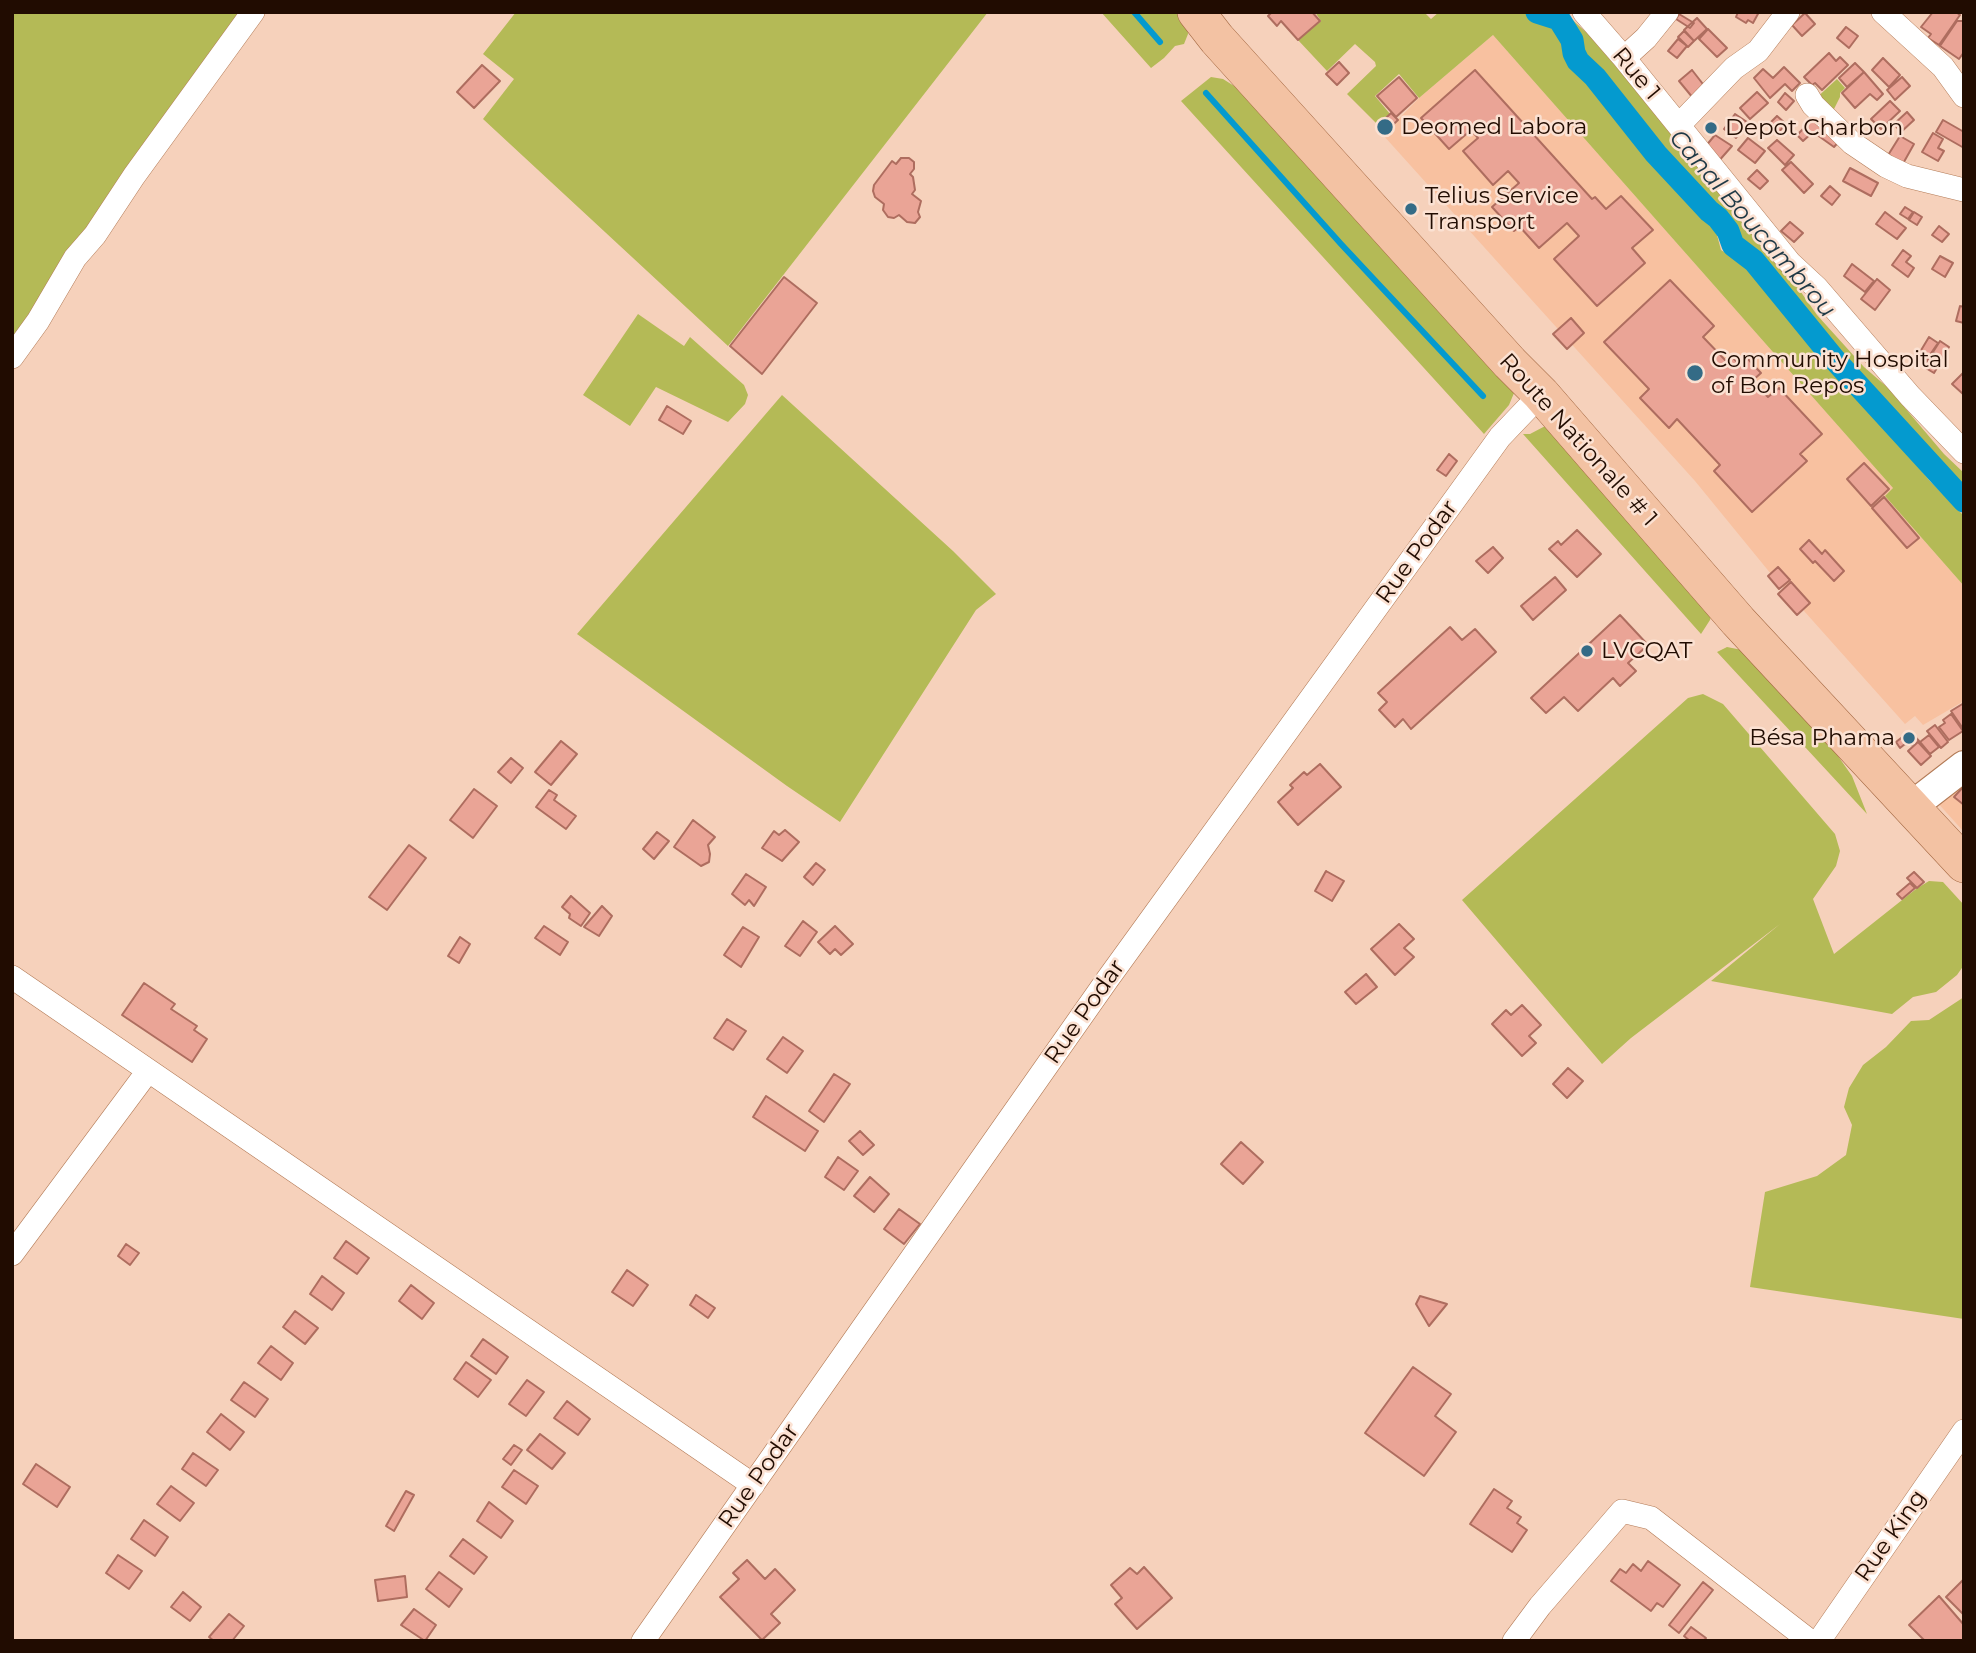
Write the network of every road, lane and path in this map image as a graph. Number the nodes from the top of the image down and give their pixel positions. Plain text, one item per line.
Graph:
1 (253, 12) edge
2 (1196, 12) edge
3 (1584, 12) edge
4 (1667, 12) edge
5 (1788, 12) edge
6 (1883, 12) edge
7 (1624, 58) junction
8 (1807, 95) dead end
9 (1964, 96) edge
10 (1678, 125) junction
11 (1964, 190) edge
12 (12, 357) edge
13 (1541, 394) junction
14 (1964, 452) edge
15 (1964, 766) edge
16 (1911, 807) junction
17 (1964, 864) edge
18 (12, 977) edge
19 (148, 1072) junction
20 (12, 1254) edge
21 (1964, 1431) edge
22 (753, 1485) junction
23 (643, 1641) edge
24 (1514, 1641) edge
25 (1810, 1641) edge
26 (1819, 1641) edge

1 - 12 street
2 - 13 main road, Route Nationale # 1
3 - 7 street, Rue 1
4 - 7 street
5 - 10 street
6 - 9 street
7 - 10 street, Rue 1
8 - 11 street
10 - 14 street, Rue 1
13 - 16 main road, Route Nationale # 1
13 - 22 street, Rue Podar
15 - 16 street
16 - 17 main road, Route Nationale # 1
18 - 19 street
19 - 20 street
19 - 22 street
21 - 26 street, Rue King
22 - 23 street, Rue Podar
24 - 25 street

